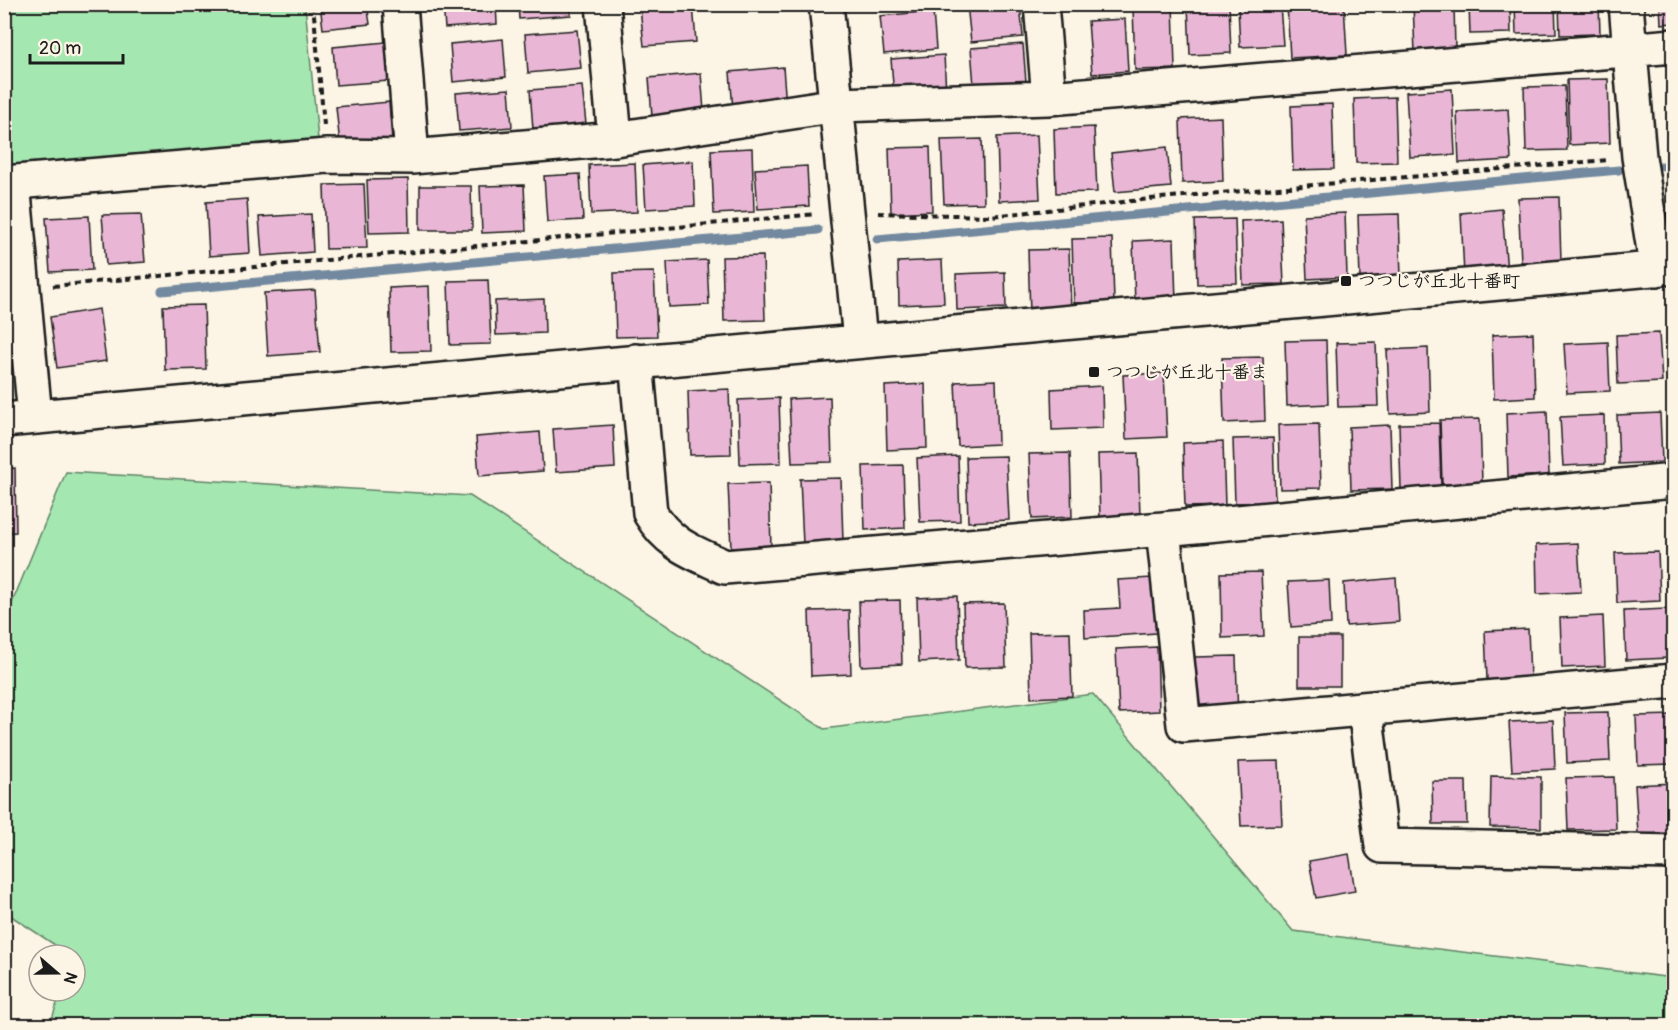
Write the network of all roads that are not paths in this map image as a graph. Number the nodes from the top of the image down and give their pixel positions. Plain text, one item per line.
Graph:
1 (400, 4) edge
2 (603, 4) edge
3 (826, 4) edge
4 (1041, 4) edge
5 (1626, 4) edge
6 (1674, 46) edge
7 (1630, 51) junction
8 (1049, 98) junction
9 (838, 105) junction
10 (615, 139) junction
11 (412, 157) junction
12 (9, 183) edge
13 (1665, 268) edge
14 (860, 340) junction
15 (636, 361) junction
16 (20, 418) edge
17 (1674, 481) edge
18 (1163, 529) junction
19 (1674, 681) edge
20 (1365, 710) junction
21 (1674, 852) edge

1 - 11 street
2 - 10 street
3 - 9 street
4 - 8 street
5 - 7 street
6 - 7 street
7 - 8 street
7 - 13 street
8 - 9 street
9 - 10 street
9 - 14 street
10 - 11 street
11 - 12 street
12 - 16 street
13 - 14 street
14 - 15 street
15 - 16 street
15 - 18 street
17 - 18 street
18 - 20 street
19 - 20 street
20 - 21 street

